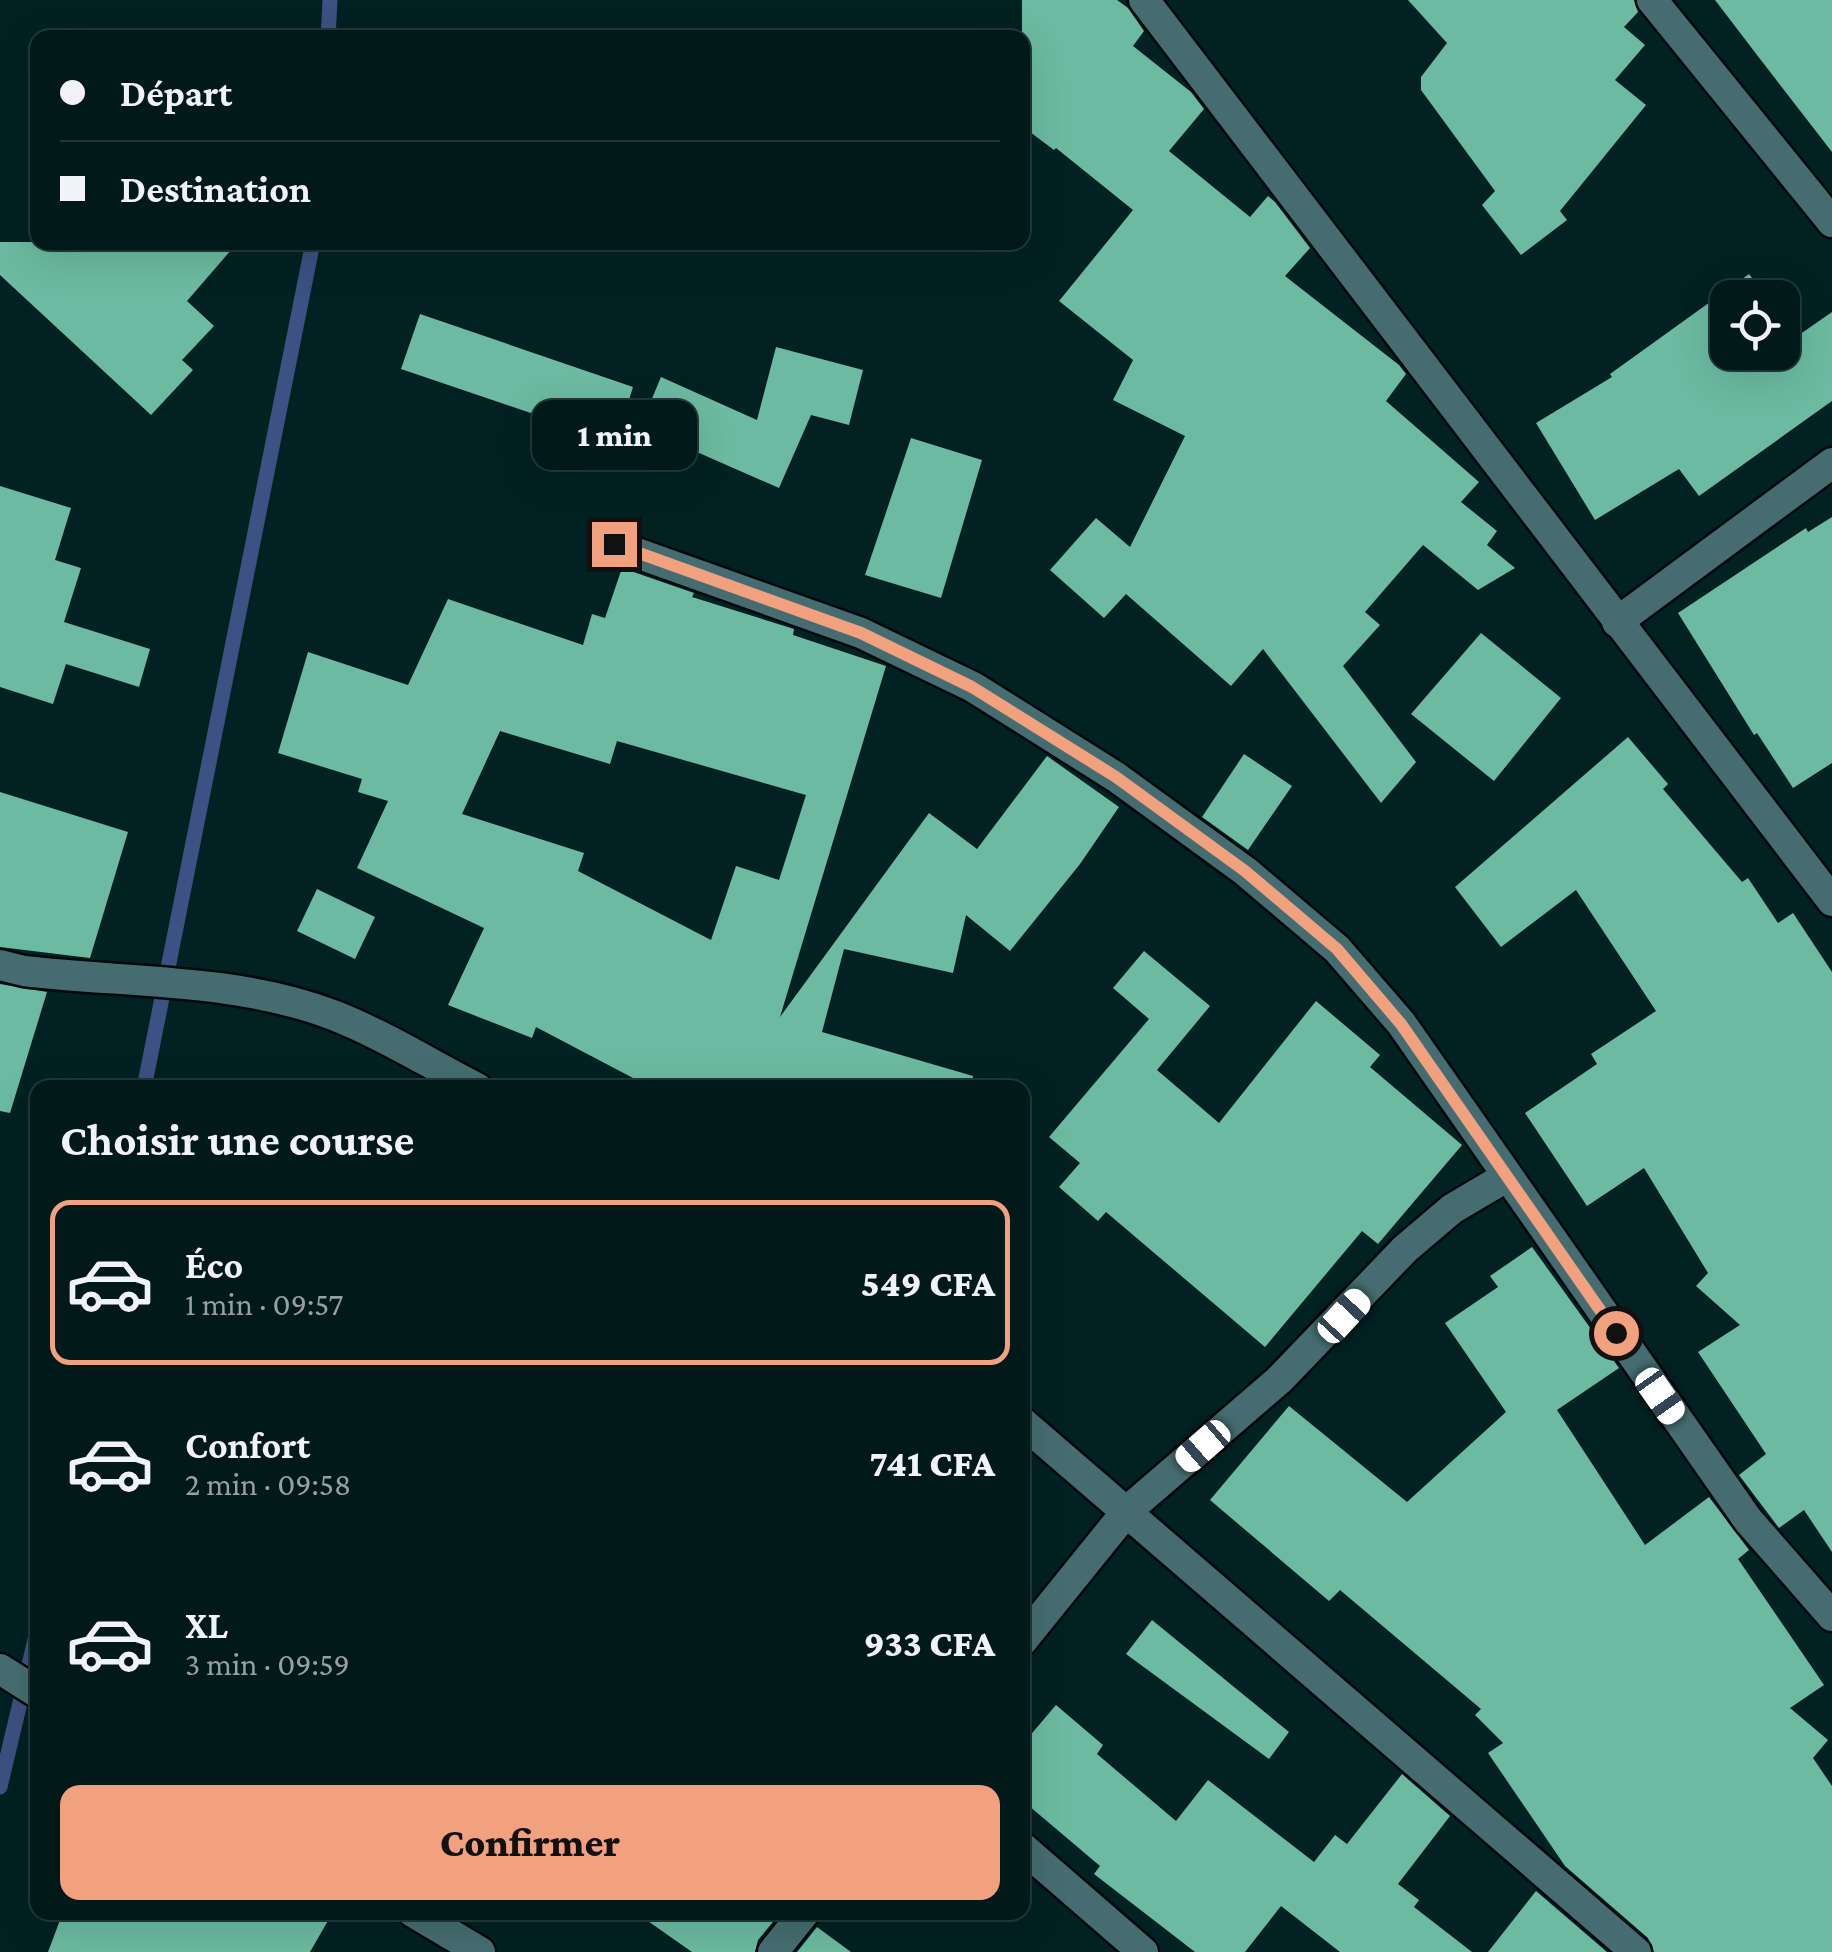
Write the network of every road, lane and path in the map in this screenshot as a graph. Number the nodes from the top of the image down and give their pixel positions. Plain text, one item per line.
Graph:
1 (1144, 0) edge
2 (1652, 0) edge
3 (1832, 222) edge
4 (1832, 463) edge
5 (614, 544) dead end
6 (1617, 622) junction
7 (1832, 901) edge
8 (0, 965) edge
9 (461, 1080) edge
10 (1506, 1177) junction
11 (1030, 1429) edge
12 (1127, 1511) junction
13 (1832, 1616) edge
14 (1030, 1631) edge
15 (0, 1669) edge
16 (30, 1688) edge
17 (1030, 1854) edge
18 (426, 1920) edge
19 (799, 1920) edge
20 (480, 1952) edge
21 (773, 1952) edge
22 (1142, 1952) edge
23 (1636, 1952) edge

1 - 6 street
2 - 3 street
4 - 6 street
5 - 10 street
6 - 7 street
8 - 9 street
10 - 12 street
10 - 13 street
11 - 12 street
12 - 14 street
12 - 23 street
15 - 16 street
17 - 22 street
18 - 20 street
19 - 21 street

